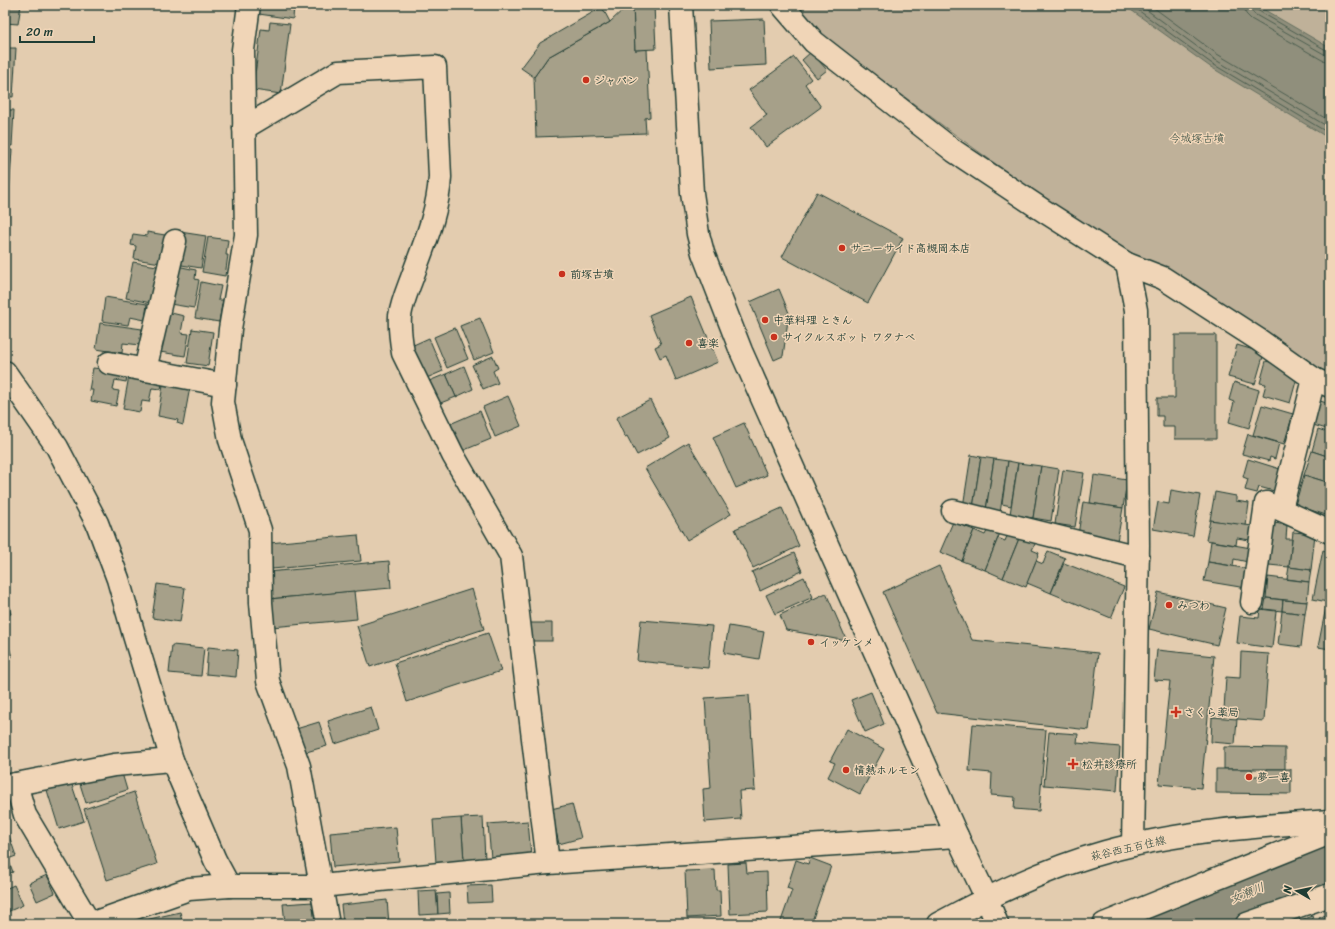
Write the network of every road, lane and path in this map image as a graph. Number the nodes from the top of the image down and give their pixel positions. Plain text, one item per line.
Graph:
1 (249, 5) edge
2 (681, 5) edge
3 (782, 5) edge
4 (244, 128) junction
5 (175, 241) dead end
6 (1127, 264) junction
7 (109, 363) dead end
8 (145, 370) junction
9 (8, 381) edge
10 (1322, 382) edge
11 (225, 385) junction
12 (1281, 510) junction
13 (953, 511) dead end
14 (1330, 532) edge
15 (1138, 557) junction
16 (1252, 602) dead end
17 (172, 760) junction
18 (10, 785) edge
19 (1330, 822) edge
20 (1330, 833) edge
21 (957, 836) junction
22 (1133, 845) junction
23 (548, 864) junction
24 (229, 886) junction
25 (322, 886) junction
26 (1330, 895) edge
27 (987, 899) junction
28 (1138, 918) edge
29 (1270, 920) edge
30 (90, 924) edge
31 (328, 924) edge
32 (938, 924) edge
33 (997, 924) edge
34 (1104, 924) edge
35 (1248, 924) edge

1 - 4 street
2 - 21 street
3 - 6 street
4 - 11 street
4 - 23 street
5 - 8 street
6 - 10 street
6 - 15 street
7 - 8 street
8 - 11 street
9 - 17 street
10 - 12 street
11 - 25 street
12 - 14 street
12 - 16 street
13 - 15 street
15 - 22 street
17 - 18 street
17 - 24 street
18 - 30 street
19 - 22 street, 萩谷西五百住線
20 - 28 street
21 - 23 street
21 - 27 street
22 - 27 street, 萩谷西五百住線
23 - 25 street
24 - 25 street
24 - 30 street
25 - 31 street
26 - 29 street
27 - 32 street, 萩谷西五百住線
27 - 33 street
28 - 34 street
29 - 35 street

